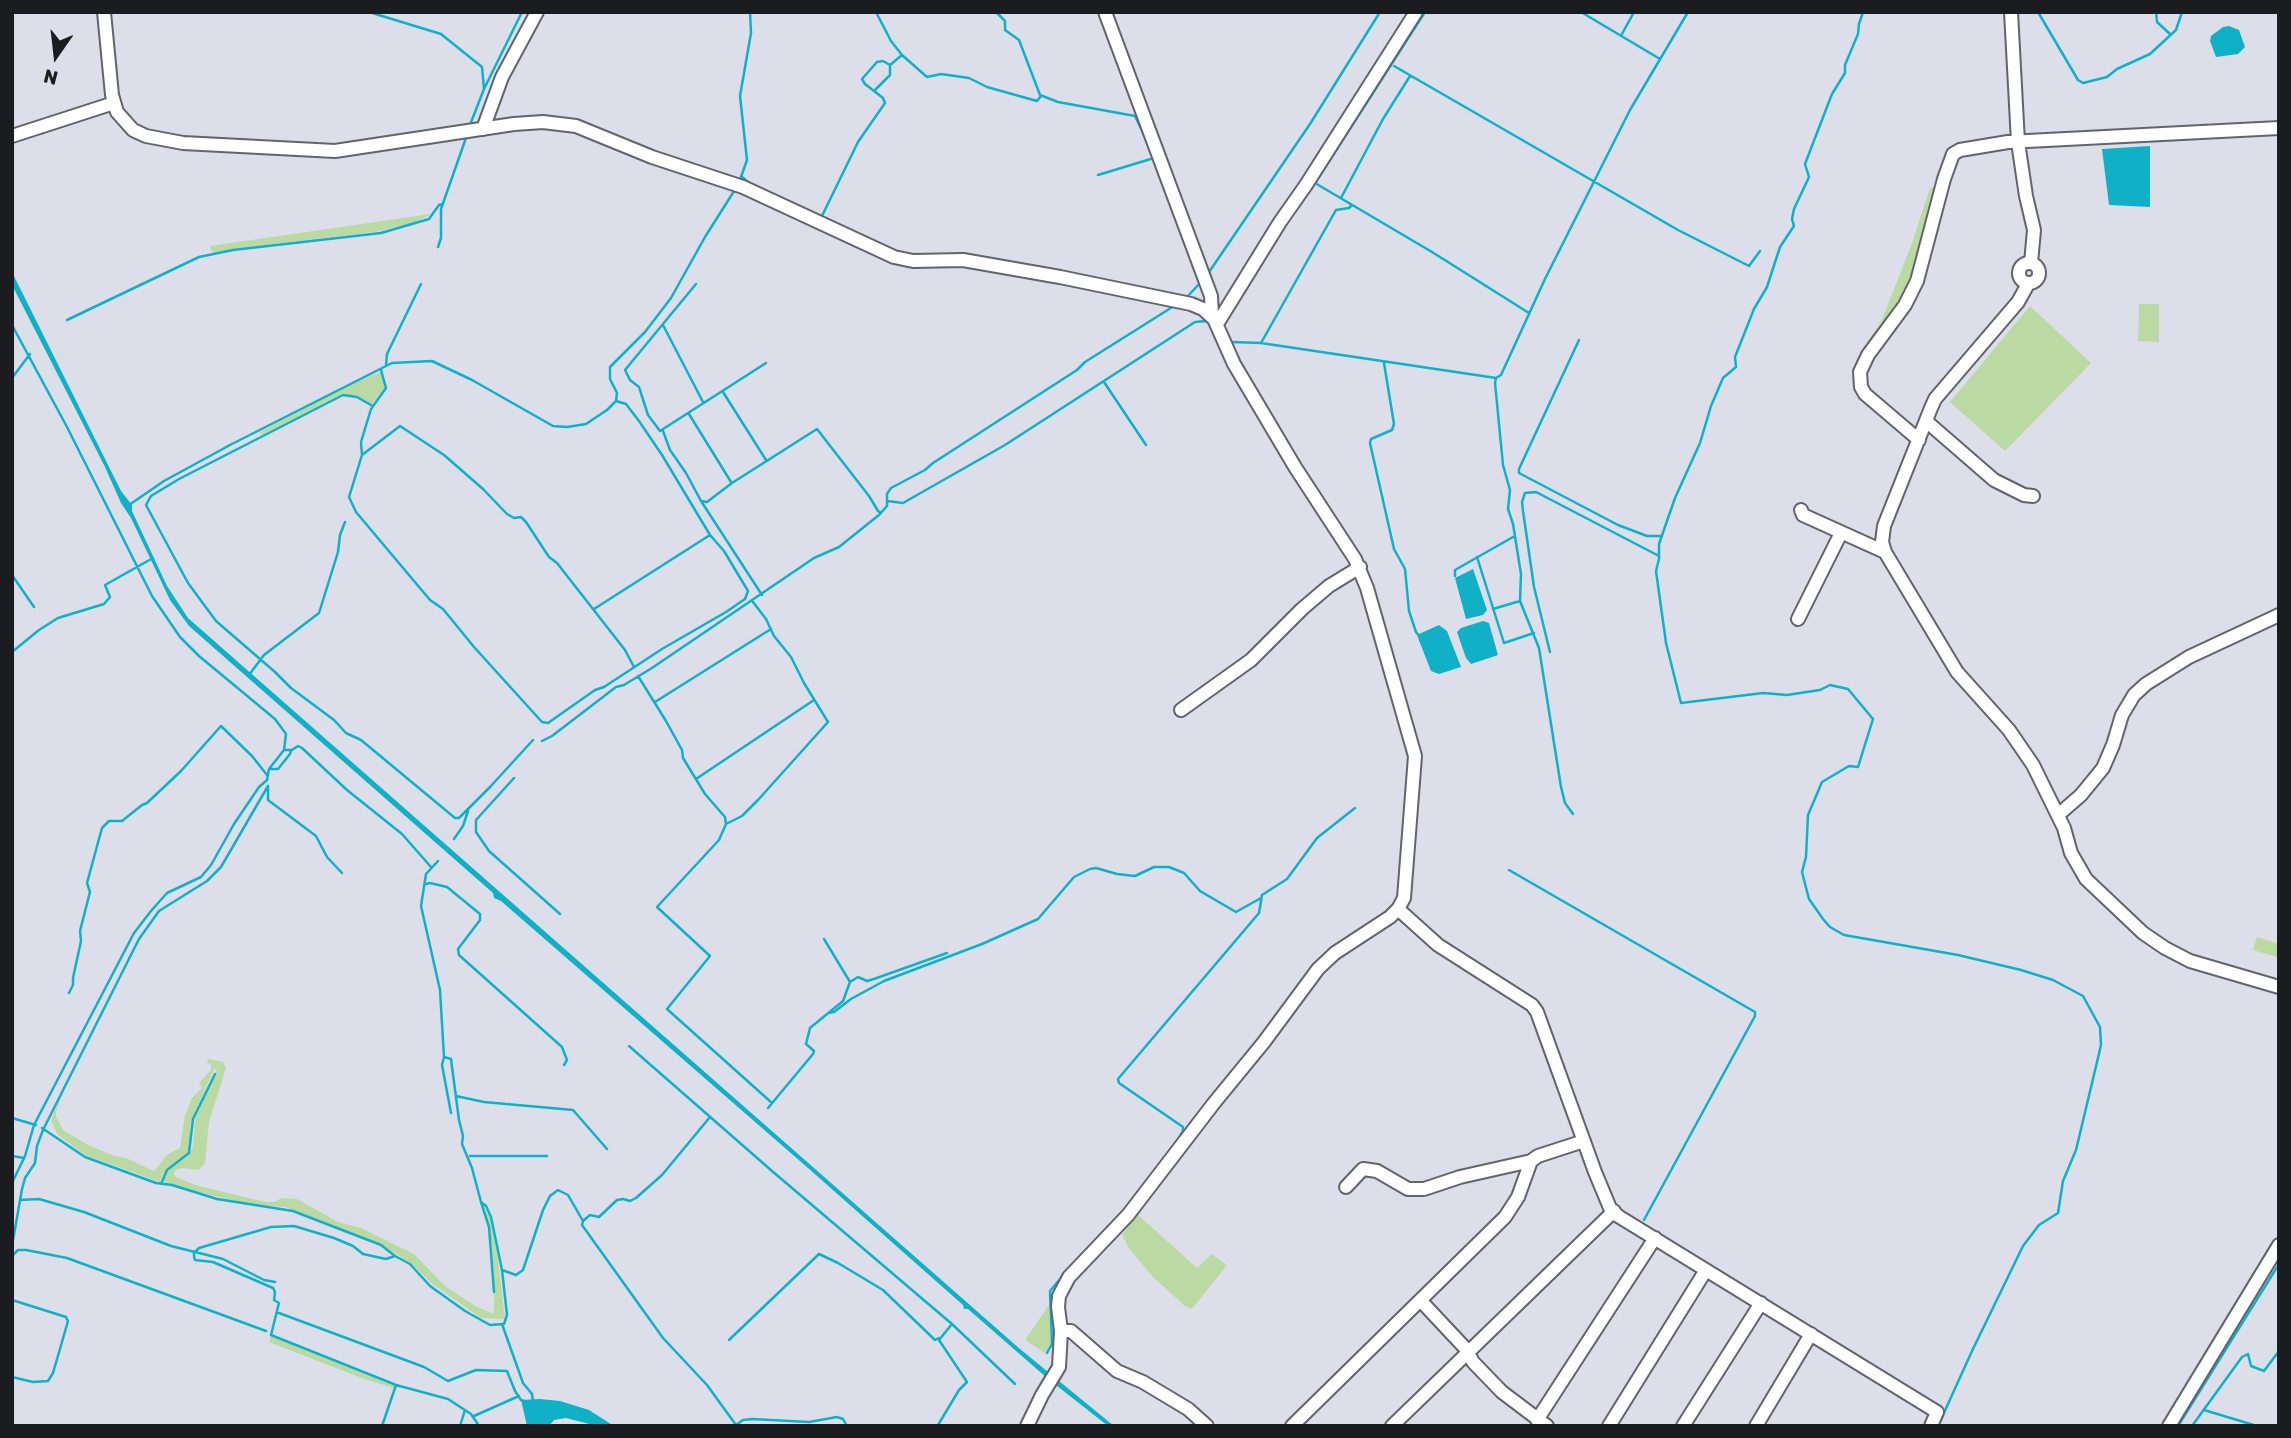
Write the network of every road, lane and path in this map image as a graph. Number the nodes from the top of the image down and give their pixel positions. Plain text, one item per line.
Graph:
1 (104, 12) edge
2 (537, 12) edge
3 (1105, 12) edge
4 (1416, 12) edge
5 (2011, 12) edge
6 (114, 103) junction
7 (2279, 128) edge
8 (483, 129) junction
9 (12, 136) edge
10 (2018, 142) junction
11 (1214, 320) junction
12 (1926, 421) junction
13 (1919, 440) junction
14 (2033, 496) dead end
15 (1801, 510) dead end
16 (1841, 533) junction
17 (1885, 552) junction
18 (1360, 567) junction
19 (2279, 615) edge
20 (1798, 619) dead end
21 (1181, 710) dead end
22 (2058, 816) junction
23 (1398, 909) junction
24 (2279, 987) edge
25 (1584, 1141) junction
26 (1531, 1161) junction
27 (1346, 1187) dead end
28 (1614, 1211) junction
29 (1654, 1238) junction
30 (2279, 1245) edge
31 (1706, 1270) junction
32 (1421, 1301) junction
33 (1761, 1303) junction
34 (1061, 1331) junction
35 (1811, 1334) junction
36 (1468, 1354) junction
37 (1542, 1423) edge
38 (1027, 1426) edge
39 (1206, 1426) edge
40 (1292, 1426) edge
41 (1392, 1426) edge
42 (1608, 1426) edge
43 (1683, 1426) edge
44 (1756, 1426) edge
45 (1931, 1426) edge
46 (2169, 1426) edge

1 - 6 street
2 - 8 street
3 - 11 street
4 - 11 street
5 - 10 street
6 - 8 street
6 - 9 street
7 - 10 street
8 - 11 street
10 - 12 street
10 - 13 street
11 - 18 street
12 - 13 street
12 - 14 street
13 - 17 street
15 - 16 street
16 - 17 street
16 - 20 street
17 - 22 street
18 - 21 street
18 - 23 street
19 - 22 street
22 - 24 street
23 - 25 street
23 - 34 street
25 - 26 street
25 - 28 street
26 - 27 street
26 - 32 street
28 - 29 street
28 - 36 street
29 - 31 street
29 - 37 street
30 - 46 street
31 - 33 street
31 - 42 street
32 - 36 street
32 - 40 street
33 - 35 street
33 - 43 street
34 - 38 street
34 - 39 street
35 - 44 street
35 - 45 street
36 - 37 street
36 - 41 street

